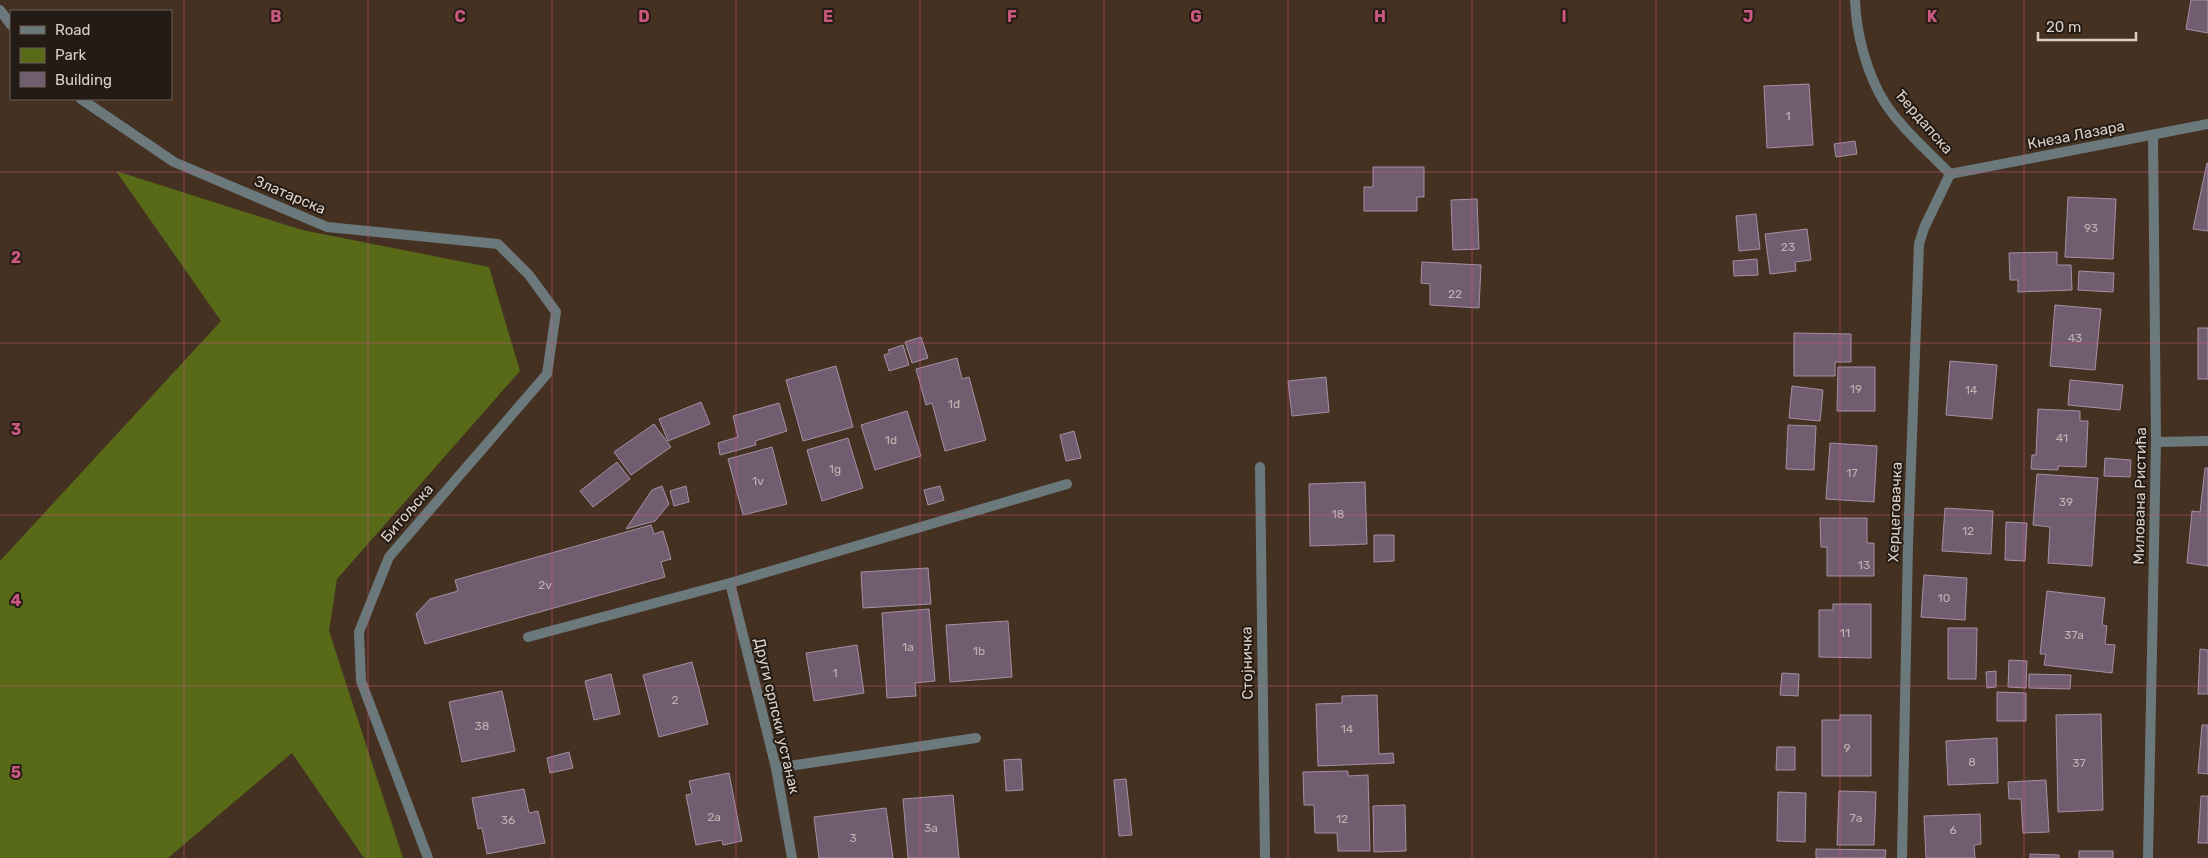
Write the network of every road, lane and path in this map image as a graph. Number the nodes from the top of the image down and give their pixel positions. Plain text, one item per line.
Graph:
1 (1855, 0) edge
2 (0, 10) edge
3 (10, 24) edge
4 (82, 100) edge
5 (2208, 124) edge
6 (2153, 135) junction
7 (1950, 174) junction
8 (529, 275) joint
9 (2208, 440) edge
10 (2156, 442) junction
11 (1260, 467) dead end
12 (1067, 484) dead end
13 (730, 582) junction
14 (528, 637) dead end
15 (976, 738) dead end
16 (776, 768) junction
17 (428, 858) edge
18 (792, 858) edge
19 (1265, 858) edge
20 (1902, 858) edge
21 (2148, 858) edge

1 - 7 street, Ђердапска
2 - 3 street
4 - 8 street, Златарска
5 - 6 street, Кнеза Лазара
6 - 7 street, Кнеза Лазара
6 - 10 street, Милована Ристића
7 - 20 street, Херцеговачка
8 - 17 street, Битољска
9 - 10 street
10 - 21 street, Милована Ристића
11 - 19 street, Стојничка
12 - 13 street
13 - 14 street
13 - 16 street, Други српски устанак
15 - 16 street
16 - 18 street, Други српски устанак

